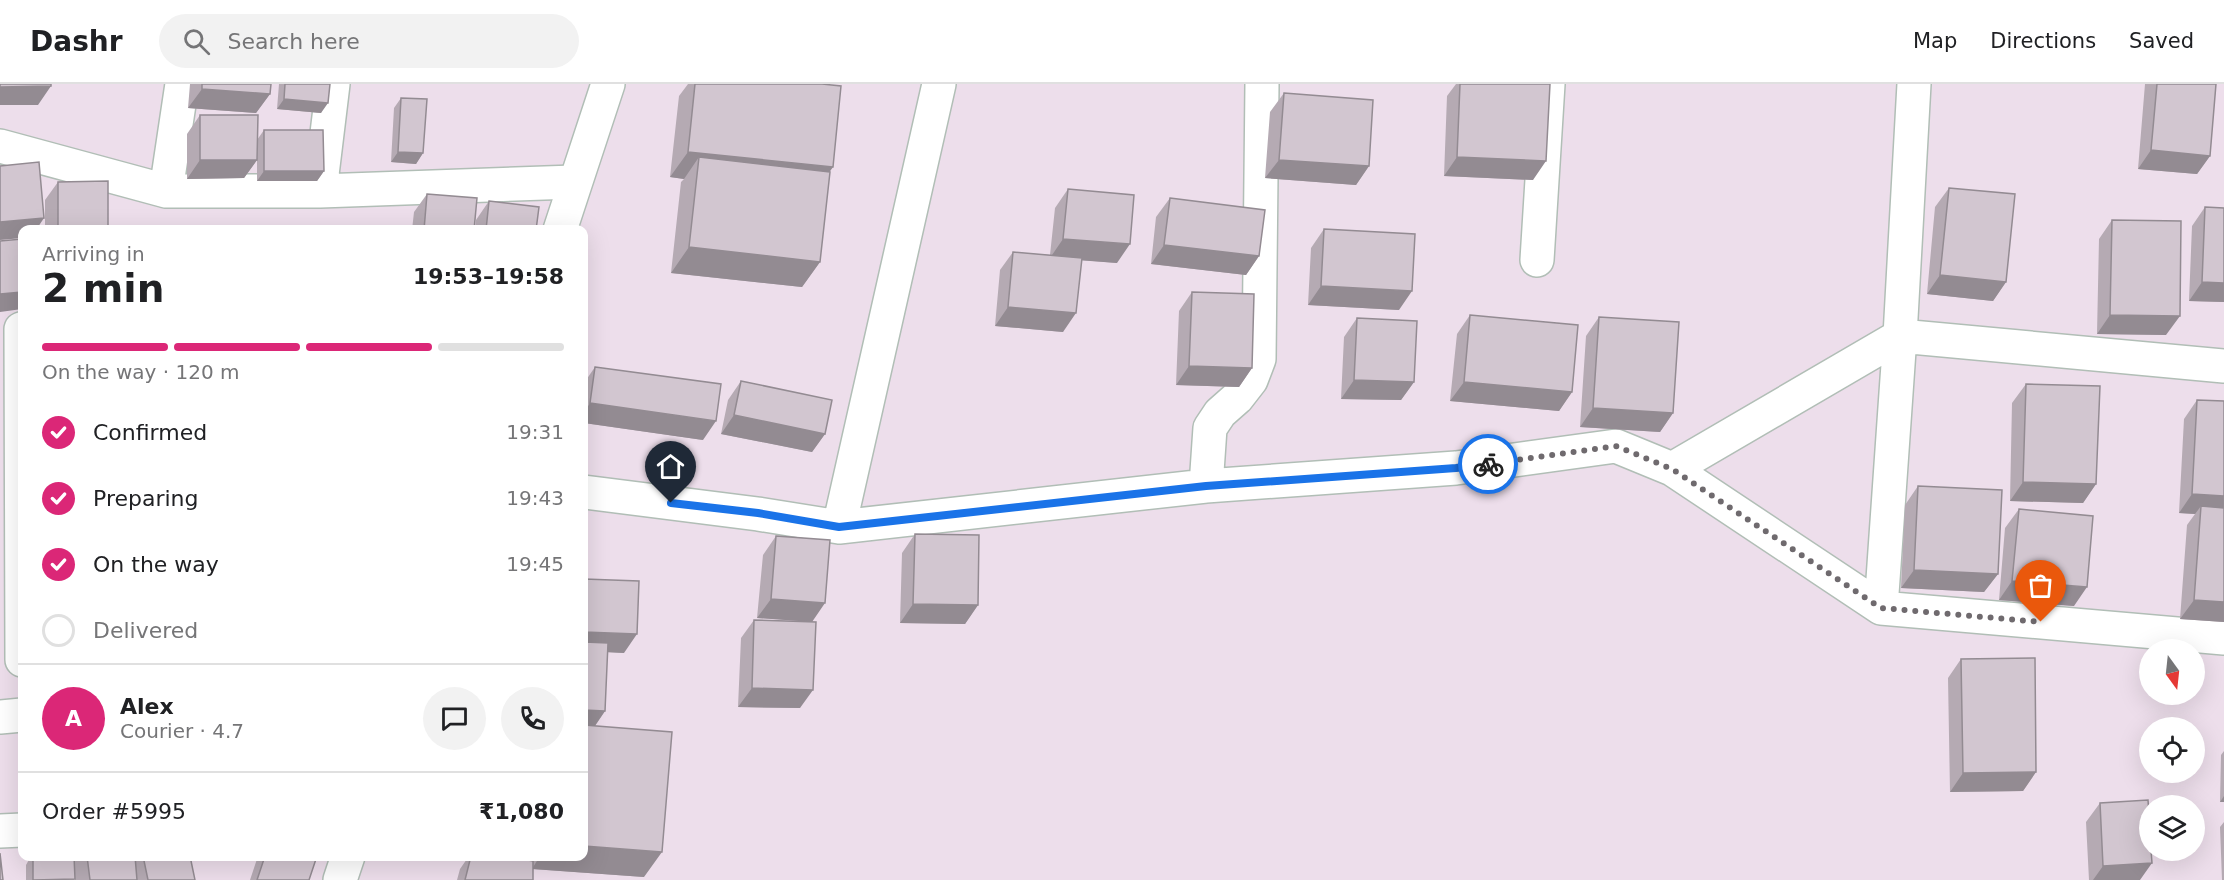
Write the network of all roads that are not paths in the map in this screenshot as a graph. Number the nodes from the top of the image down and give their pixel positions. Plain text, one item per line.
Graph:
1 (182, 84) edge
2 (333, 84) edge
3 (608, 84) edge
4 (939, 84) edge
5 (1262, 84) edge
6 (1548, 84) edge
7 (1914, 84) edge
8 (0, 146) edge
9 (574, 182) junction
10 (165, 191) junction
11 (320, 191) junction
12 (561, 225) edge
13 (1538, 260) dead end
14 (15, 328) edge
15 (1900, 336) junction
16 (2224, 366) edge
17 (1672, 469) junction
18 (18, 470) edge
19 (1206, 486) junction
20 (588, 492) edge
21 (839, 527) junction
22 (1881, 608) junction
23 (2224, 638) edge
24 (18, 715) edge
25 (0, 717) edge
26 (18, 830) edge
27 (0, 831) edge
28 (346, 861) edge
29 (340, 880) edge

1 - 10 street
2 - 11 street
3 - 9 street
4 - 21 street
5 - 19 street
6 - 13 street
7 - 15 street
8 - 10 street
9 - 11 street
9 - 12 street
10 - 11 street
14 - 18 street
15 - 16 street
15 - 17 street
15 - 22 street
17 - 19 street
17 - 22 street
19 - 21 street
20 - 21 street
22 - 23 street
24 - 25 street
26 - 27 street
28 - 29 street

